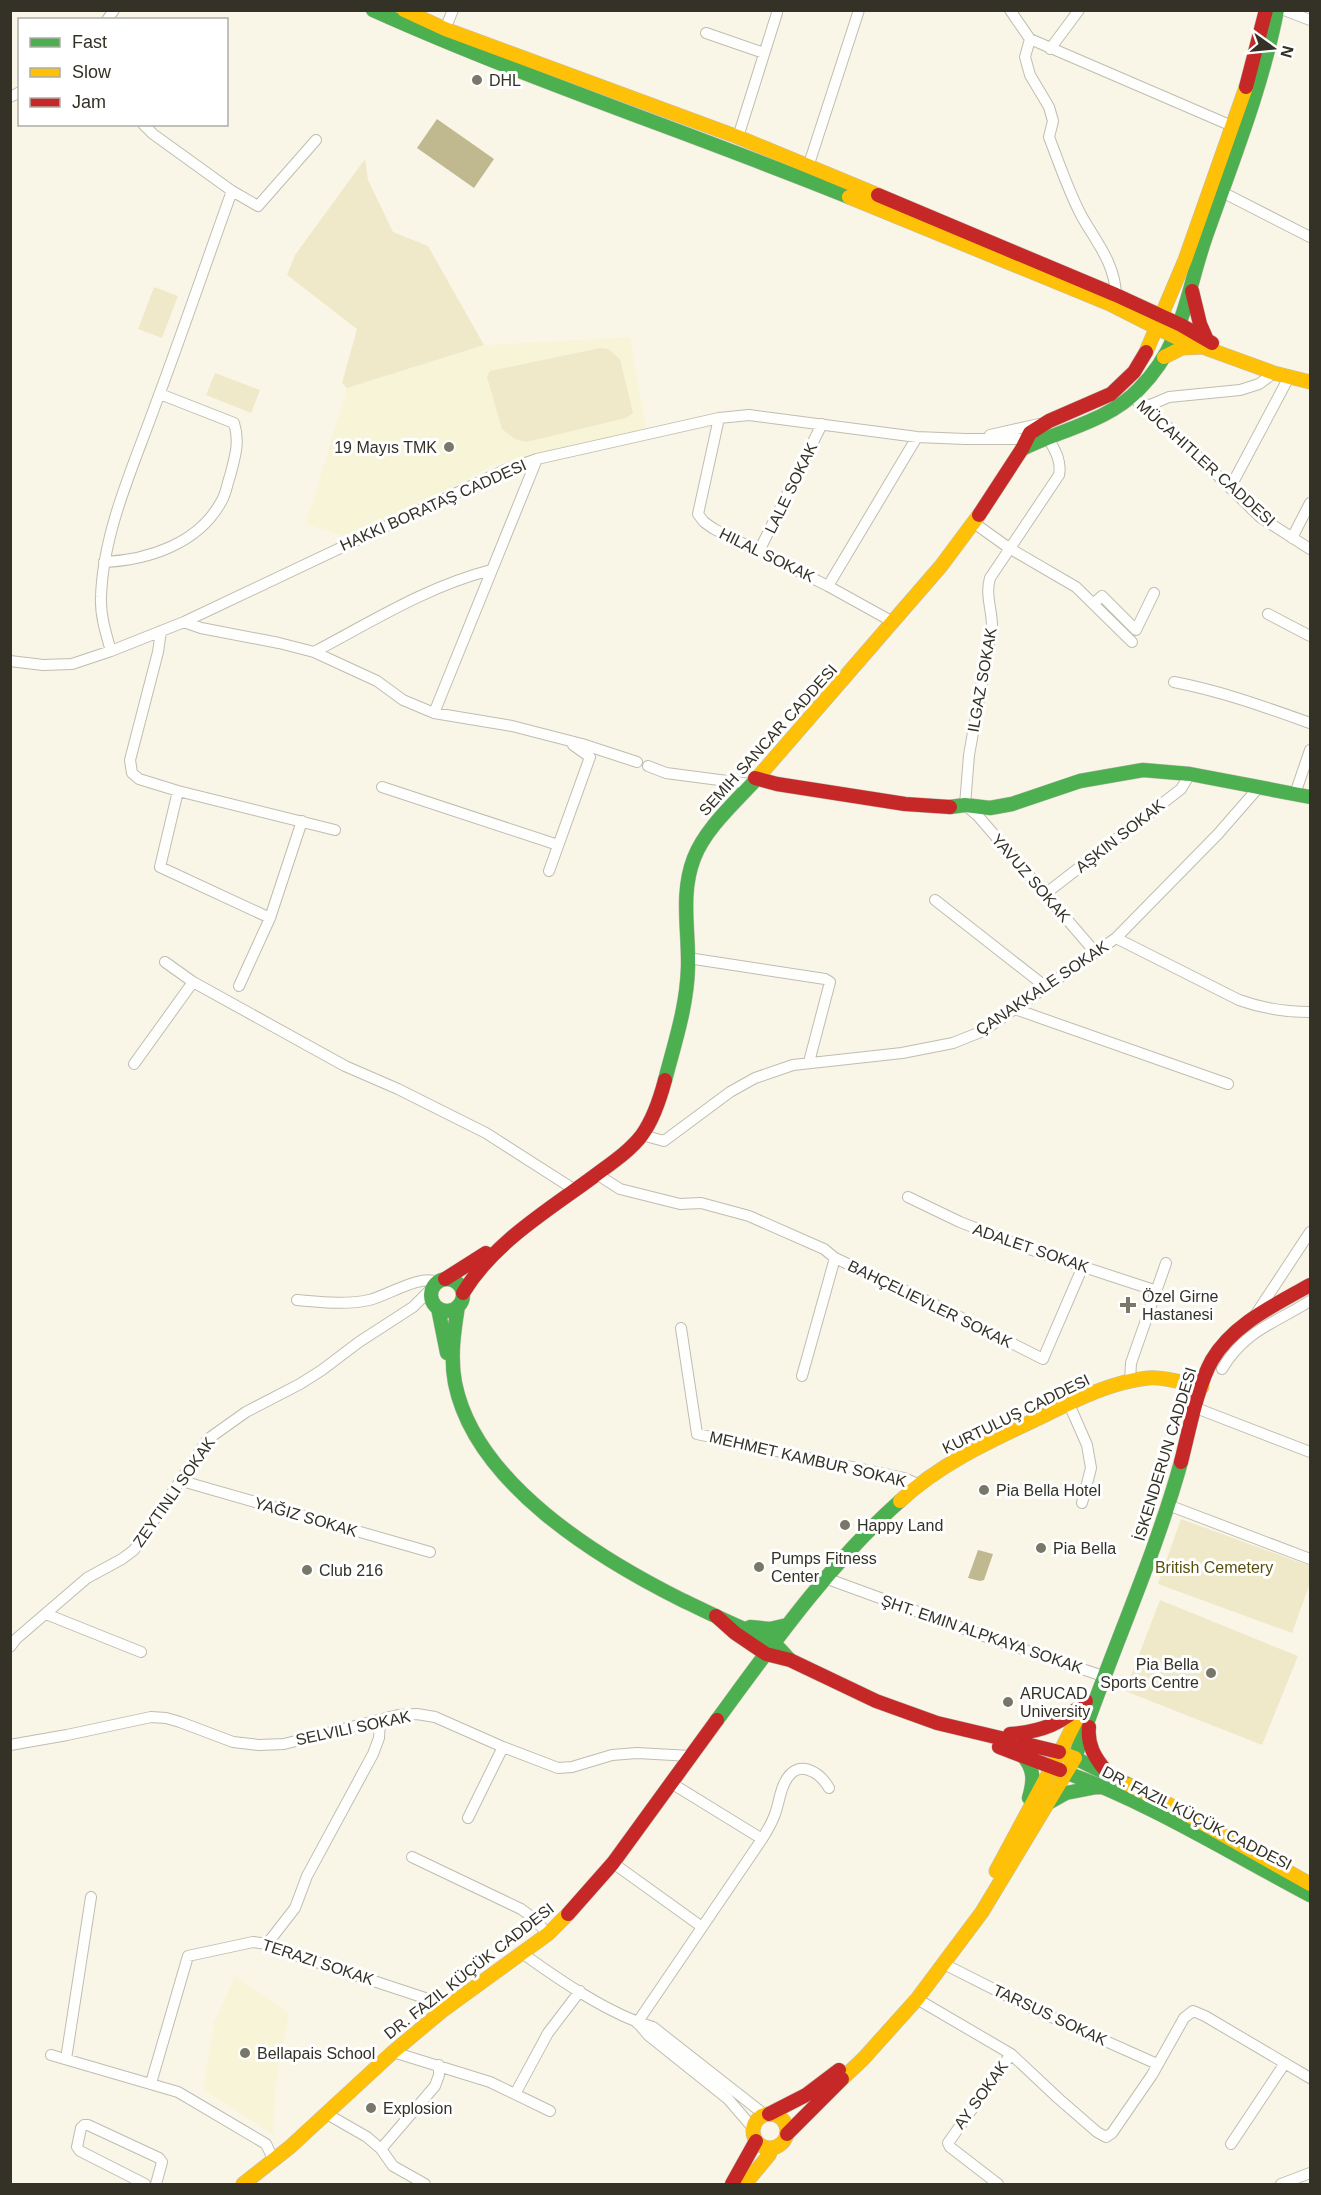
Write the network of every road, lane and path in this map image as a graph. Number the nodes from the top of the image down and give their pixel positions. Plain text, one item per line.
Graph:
1 (374, 10) edge
2 (404, 10) edge
3 (453, 10) edge
4 (859, 10) edge
5 (1010, 10) edge
6 (1079, 10) edge
7 (1266, 10) edge
8 (1277, 10) edge
9 (1284, 10) edge
10 (777, 13) dead end
11 (1311, 20) edge
12 (445, 29) junction
13 (706, 33) dead end
14 (1030, 39) junction
15 (1050, 49) junction
16 (764, 53) junction
17 (145, 126) edge
18 (1232, 126) junction
19 (738, 137) junction
20 (316, 140) dead end
21 (808, 167) junction
22 (232, 191) junction
23 (1222, 192) junction
24 (1311, 237) edge
25 (1175, 283) junction
26 (1192, 288) junction
27 (1116, 295) junction
28 (1145, 315) junction
29 (1159, 322) junction
30 (1178, 331) junction
31 (1205, 343) junction
32 (1145, 353) junction
33 (1159, 362) junction
34 (1274, 373) junction
35 (1289, 376) junction
36 (1311, 382) edge
37 (160, 394) junction
38 (1135, 400) junction
39 (719, 418) junction
40 (1048, 421) junction
41 (822, 424) junction
42 (917, 436) junction
43 (1044, 437) junction
44 (981, 439) junction
45 (1024, 444) junction
46 (537, 459) junction
47 (1230, 488) junction
48 (1311, 503) edge
49 (974, 523) junction
50 (1292, 538) junction
51 (1009, 548) junction
52 (1311, 549) edge
53 (759, 551) junction
54 (104, 562) junction
55 (491, 570) junction
56 (828, 586) junction
57 (1154, 593) dead end
58 (1094, 603) junction
59 (1268, 614) dead end
60 (184, 622) junction
61 (893, 622) junction
62 (161, 631) junction
63 (1311, 636) edge
64 (1132, 642) dead end
65 (111, 651) junction
66 (314, 652) junction
67 (10, 661) edge
68 (1174, 682) dead end
69 (434, 713) junction
70 (1311, 723) edge
71 (566, 740) junction
72 (1311, 750) edge
73 (637, 762) dead end
74 (648, 766) dead end
75 (1190, 774) junction
76 (752, 781) junction
77 (382, 787) dead end
78 (1259, 788) junction
79 (178, 790) junction
80 (1295, 794) junction
81 (1311, 797) edge
82 (965, 805) junction
83 (302, 821) junction
84 (335, 830) dead end
85 (558, 845) junction
86 (549, 870) dead end
87 (1046, 894) junction
88 (935, 900) dead end
89 (270, 918) junction
90 (1116, 938) junction
91 (1095, 952) junction
92 (688, 958) junction
93 (165, 962) dead end
94 (193, 982) junction
95 (238, 986) dead end
96 (1046, 987) junction
97 (1015, 1009) junction
98 (1310, 1012) edge
99 (808, 1062) junction
100 (134, 1064) dead end
101 (1228, 1084) dead end
102 (642, 1135) junction
103 (598, 1175) junction
104 (575, 1190) junction
105 (908, 1197) dead end
106 (1311, 1232) edge
107 (503, 1246) junction
108 (835, 1258) junction
109 (1166, 1263) dead end
110 (1083, 1266) junction
111 (439, 1282) junction
112 (1311, 1285) edge
113 (1157, 1290) junction
114 (460, 1299) junction
115 (297, 1300) dead end
116 (1311, 1301) edge
117 (413, 1306) junction
118 (436, 1306) junction
119 (1253, 1318) junction
120 (681, 1328) dead end
121 (454, 1369) junction
122 (1222, 1369) dead end
123 (802, 1376) dead end
124 (1130, 1381) junction
125 (1202, 1387) junction
126 (1069, 1404) junction
127 (1196, 1408) junction
128 (1311, 1452) edge
129 (182, 1481) junction
130 (918, 1484) junction
131 (1082, 1503) dead end
132 (1168, 1504) junction
133 (430, 1552) dead end
134 (1311, 1559) edge
135 (828, 1579) junction
136 (46, 1614) junction
137 (716, 1616) junction
138 (732, 1623) junction
139 (787, 1625) junction
140 (10, 1647) edge
141 (770, 1648) junction
142 (141, 1652) dead end
143 (1103, 1676) junction
144 (1089, 1705) junction
145 (380, 1720) junction
146 (937, 1723) junction
147 (989, 1736) junction
148 (10, 1745) edge
149 (502, 1748) junction
150 (1060, 1752) junction
151 (1020, 1754) junction
152 (691, 1756) junction
153 (1075, 1758) junction
154 (1052, 1766) junction
155 (1067, 1773) junction
156 (1105, 1780) junction
157 (671, 1783) junction
158 (829, 1788) dead end
159 (1050, 1802) junction
160 (468, 1818) dead end
161 (1024, 1819) junction
162 (762, 1839) junction
163 (412, 1857) dead end
164 (614, 1863) junction
165 (1311, 1884) edge
166 (989, 1892) junction
167 (1311, 1895) edge
168 (91, 1897) dead end
169 (702, 1927) junction
170 (548, 1934) junction
171 (267, 1944) junction
172 (522, 1953) junction
173 (944, 1964) junction
174 (580, 1991) junction
175 (918, 1999) junction
176 (442, 2011) junction
177 (638, 2023) junction
178 (393, 2052) junction
179 (1011, 2054) junction
180 (51, 2055) dead end
181 (66, 2059) junction
182 (1285, 2063) junction
183 (439, 2064) junction
184 (1157, 2064) junction
185 (706, 2075) junction
186 (1311, 2078) edge
187 (151, 2083) junction
188 (515, 2094) junction
189 (550, 2111) dead end
190 (327, 2114) junction
191 (767, 2114) junction
192 (754, 2134) junction
193 (787, 2134) junction
194 (1231, 2144) dead end
195 (772, 2148) junction
196 (381, 2149) junction
197 (274, 2161) junction
198 (1311, 2173) edge
199 (145, 2184) edge
200 (156, 2184) edge
201 (243, 2184) edge
202 (424, 2184) edge
203 (732, 2184) edge
204 (745, 2184) edge
205 (998, 2184) edge
206 (1281, 2184) edge

1 - 28 main road
2 - 12 main road
3 - 12 street
4 - 21 street
5 - 14 street
6 - 15 street
7 - 18 main road, SEMIH SANCAR CADDESI
8 - 23 main road, SEMIH SANCAR CADDESI
9 - 11 street
10 - 16 street
12 - 19 main road
13 - 16 street
14 - 15 street
14 - 27 street
15 - 18 street
16 - 19 street
17 - 22 street
18 - 25 main road, SEMIH SANCAR CADDESI
19 - 21 main road
20 - 22 street
21 - 27 main road
22 - 37 street
23 - 24 street
23 - 26 main road, SEMIH SANCAR CADDESI
25 - 28 main road
25 - 29 main road, SEMIH SANCAR CADDESI
26 - 30 main road, SEMIH SANCAR CADDESI
26 - 31 main road
27 - 28 main road
28 - 29 main road
28 - 32 main road
29 - 30 main road
29 - 32 main road, SEMIH SANCAR CADDESI
30 - 31 main road
30 - 33 main road, SEMIH SANCAR CADDESI
31 - 33 main road
31 - 34 main road
32 - 40 main road, SEMIH SANCAR CADDESI
33 - 38 main road, SEMIH SANCAR CADDESI
34 - 35 main road
34 - 38 street
35 - 36 main road
35 - 47 street
37 - 54 street
37 - 54 street
38 - 43 main road, SEMIH SANCAR CADDESI
38 - 47 street, MÜCAHITLER CADDESI
39 - 41 street
39 - 46 street
39 - 53 street, HILAL SOKAK
40 - 44 street
40 - 45 main road, SEMIH SANCAR CADDESI
41 - 42 street
41 - 53 street, LALE SOKAK
42 - 44 street
42 - 56 street
43 - 45 main road, SEMIH SANCAR CADDESI
43 - 51 street, ILGAZ SOKAK
44 - 45 street
45 - 49 main road, SEMIH SANCAR CADDESI
46 - 55 street
46 - 60 street
47 - 50 street, MÜCAHITLER CADDESI
48 - 50 street
49 - 51 street
49 - 61 main road, SEMIH SANCAR CADDESI
50 - 52 street, MÜCAHITLER CADDESI
51 - 58 street
51 - 82 street, ILGAZ SOKAK
53 - 56 street, HILAL SOKAK
54 - 65 street
55 - 66 street
55 - 69 street
56 - 61 street, HILAL SOKAK
57 - 58 street
58 - 64 street
59 - 63 street
60 - 62 street
60 - 66 street
61 - 76 main road, SEMIH SANCAR CADDESI
62 - 65 street
62 - 79 street
65 - 67 street
66 - 69 street
68 - 70 street
69 - 71 street
71 - 73 street
71 - 85 street
72 - 80 street
74 - 76 street
75 - 78 main road
75 - 82 main road
75 - 87 street
76 - 82 main road
76 - 92 main road, SEMIH SANCAR CADDESI
77 - 85 street
78 - 80 main road
78 - 90 street, ÇANAKKALE SOKAK
79 - 83 street
79 - 89 street
80 - 81 main road
82 - 87 street, YAVUZ SOKAK
83 - 84 street
83 - 89 street
85 - 86 street
87 - 91 street, YAVUZ SOKAK
88 - 96 street
89 - 95 street
90 - 91 street, ÇANAKKALE SOKAK
90 - 98 street
91 - 96 street, ÇANAKKALE SOKAK
92 - 99 street
92 - 102 main road, SEMIH SANCAR CADDESI
93 - 94 street
94 - 100 street
94 - 104 street
96 - 97 street, ÇANAKKALE SOKAK
97 - 99 street, ÇANAKKALE SOKAK
97 - 101 street
99 - 102 street, ÇANAKKALE SOKAK
102 - 103 main road, SEMIH SANCAR CADDESI
103 - 104 main road, SEMIH SANCAR CADDESI
103 - 108 street
104 - 107 main road, SEMIH SANCAR CADDESI
105 - 110 street, ADALET SOKAK
106 - 119 street, İSKENDERUN CADDESI
107 - 111 main road, SEMIH SANCAR CADDESI
107 - 114 main road, SEMIH SANCAR CADDESI
108 - 110 street, BAHÇELIEVLER SOKAK
108 - 123 street, BAHÇELIEVLER SOKAK
109 - 113 street
110 - 113 street, ADALET SOKAK
111 - 114 main road
111 - 115 street
111 - 117 street, ZEYTINLI SOKAK
111 - 118 main road, SEMIH SANCAR CADDESI
112 - 119 main road
113 - 124 street
114 - 118 main road
114 - 121 main road, SEMIH SANCAR CADDESI
116 - 122 street
117 - 118 street
117 - 129 street, ZEYTINLI SOKAK
118 - 121 main road, SEMIH SANCAR CADDESI
119 - 125 main road, İSKENDERUN CADDESI
120 - 130 street, MEHMET KAMBUR SOKAK
121 - 137 main road, SEMIH SANCAR CADDESI
124 - 125 main road, KURTULUŞ CADDESI
124 - 126 main road, KURTULUŞ CADDESI
125 - 127 main road, İSKENDERUN CADDESI
126 - 130 main road, KURTULUŞ CADDESI
126 - 131 street
127 - 128 street
127 - 132 main road, İSKENDERUN CADDESI
129 - 133 street, YAĞIZ SOKAK
129 - 136 street, ZEYTINLI SOKAK
130 - 135 main road, KURTULUŞ CADDESI
132 - 134 street
132 - 143 main road, İSKENDERUN CADDESI
135 - 139 main road, KURTULUŞ CADDESI
135 - 143 street, ŞHT. EMIN ALPKAYA SOKAK
136 - 140 street, ZEYTINLI SOKAK
136 - 142 street
137 - 138 main road, SEMIH SANCAR CADDESI
137 - 141 main road, SEMIH SANCAR CADDESI
138 - 139 main road
138 - 141 main road, SEMIH SANCAR CADDESI
139 - 141 main road, KURTULUŞ CADDESI
141 - 146 main road, SEMIH SANCAR CADDESI
141 - 152 main road, KURTULUŞ CADDESI
143 - 144 main road, İSKENDERUN CADDESI
144 - 147 main road
144 - 150 main road
144 - 153 main road
144 - 156 main road
145 - 148 street, SELVILI SOKAK
145 - 149 street, SELVILI SOKAK
145 - 171 street
146 - 147 main road
146 - 151 main road
147 - 150 main road
149 - 152 street, SELVILI SOKAK
149 - 160 street
150 - 153 main road
150 - 154 main road
151 - 154 main road
151 - 161 main road
152 - 157 main road, KURTULUŞ CADDESI
153 - 155 main road
153 - 156 main road
154 - 155 main road
154 - 161 main road
155 - 156 main road
155 - 159 main road
156 - 159 main road
156 - 165 main road
156 - 167 main road
157 - 162 street
157 - 164 main road, KURTULUŞ CADDESI
158 - 162 street
159 - 166 main road
161 - 166 main road
162 - 169 street
163 - 170 street
164 - 169 street
164 - 170 main road, KURTULUŞ CADDESI
166 - 173 main road
166 - 191 main road
168 - 181 street
169 - 177 street
170 - 172 main road, KURTULUŞ CADDESI
171 - 176 street, TERAZI SOKAK
171 - 187 street, TERAZI SOKAK
172 - 174 street
172 - 176 main road, KURTULUŞ CADDESI
173 - 175 main road
173 - 184 street, TARSUS SOKAK
174 - 177 street
174 - 188 street
175 - 179 street
175 - 193 main road
176 - 178 main road, KURTULUŞ CADDESI
177 - 185 street
178 - 183 street
178 - 190 main road, KURTULUŞ CADDESI
179 - 184 street
179 - 205 street, AY SOKAK
180 - 181 street
181 - 187 street
182 - 184 street
182 - 186 street
182 - 194 street
183 - 188 street
183 - 196 street
185 - 191 street
185 - 192 street
187 - 197 street
188 - 189 street
190 - 196 street
190 - 197 main road, KURTULUŞ CADDESI
191 - 192 main road
191 - 193 main road
192 - 195 main road
192 - 203 main road
193 - 195 main road
195 - 204 main road
196 - 202 street
197 - 201 main road, KURTULUŞ CADDESI
198 - 206 street
199 - 200 street

